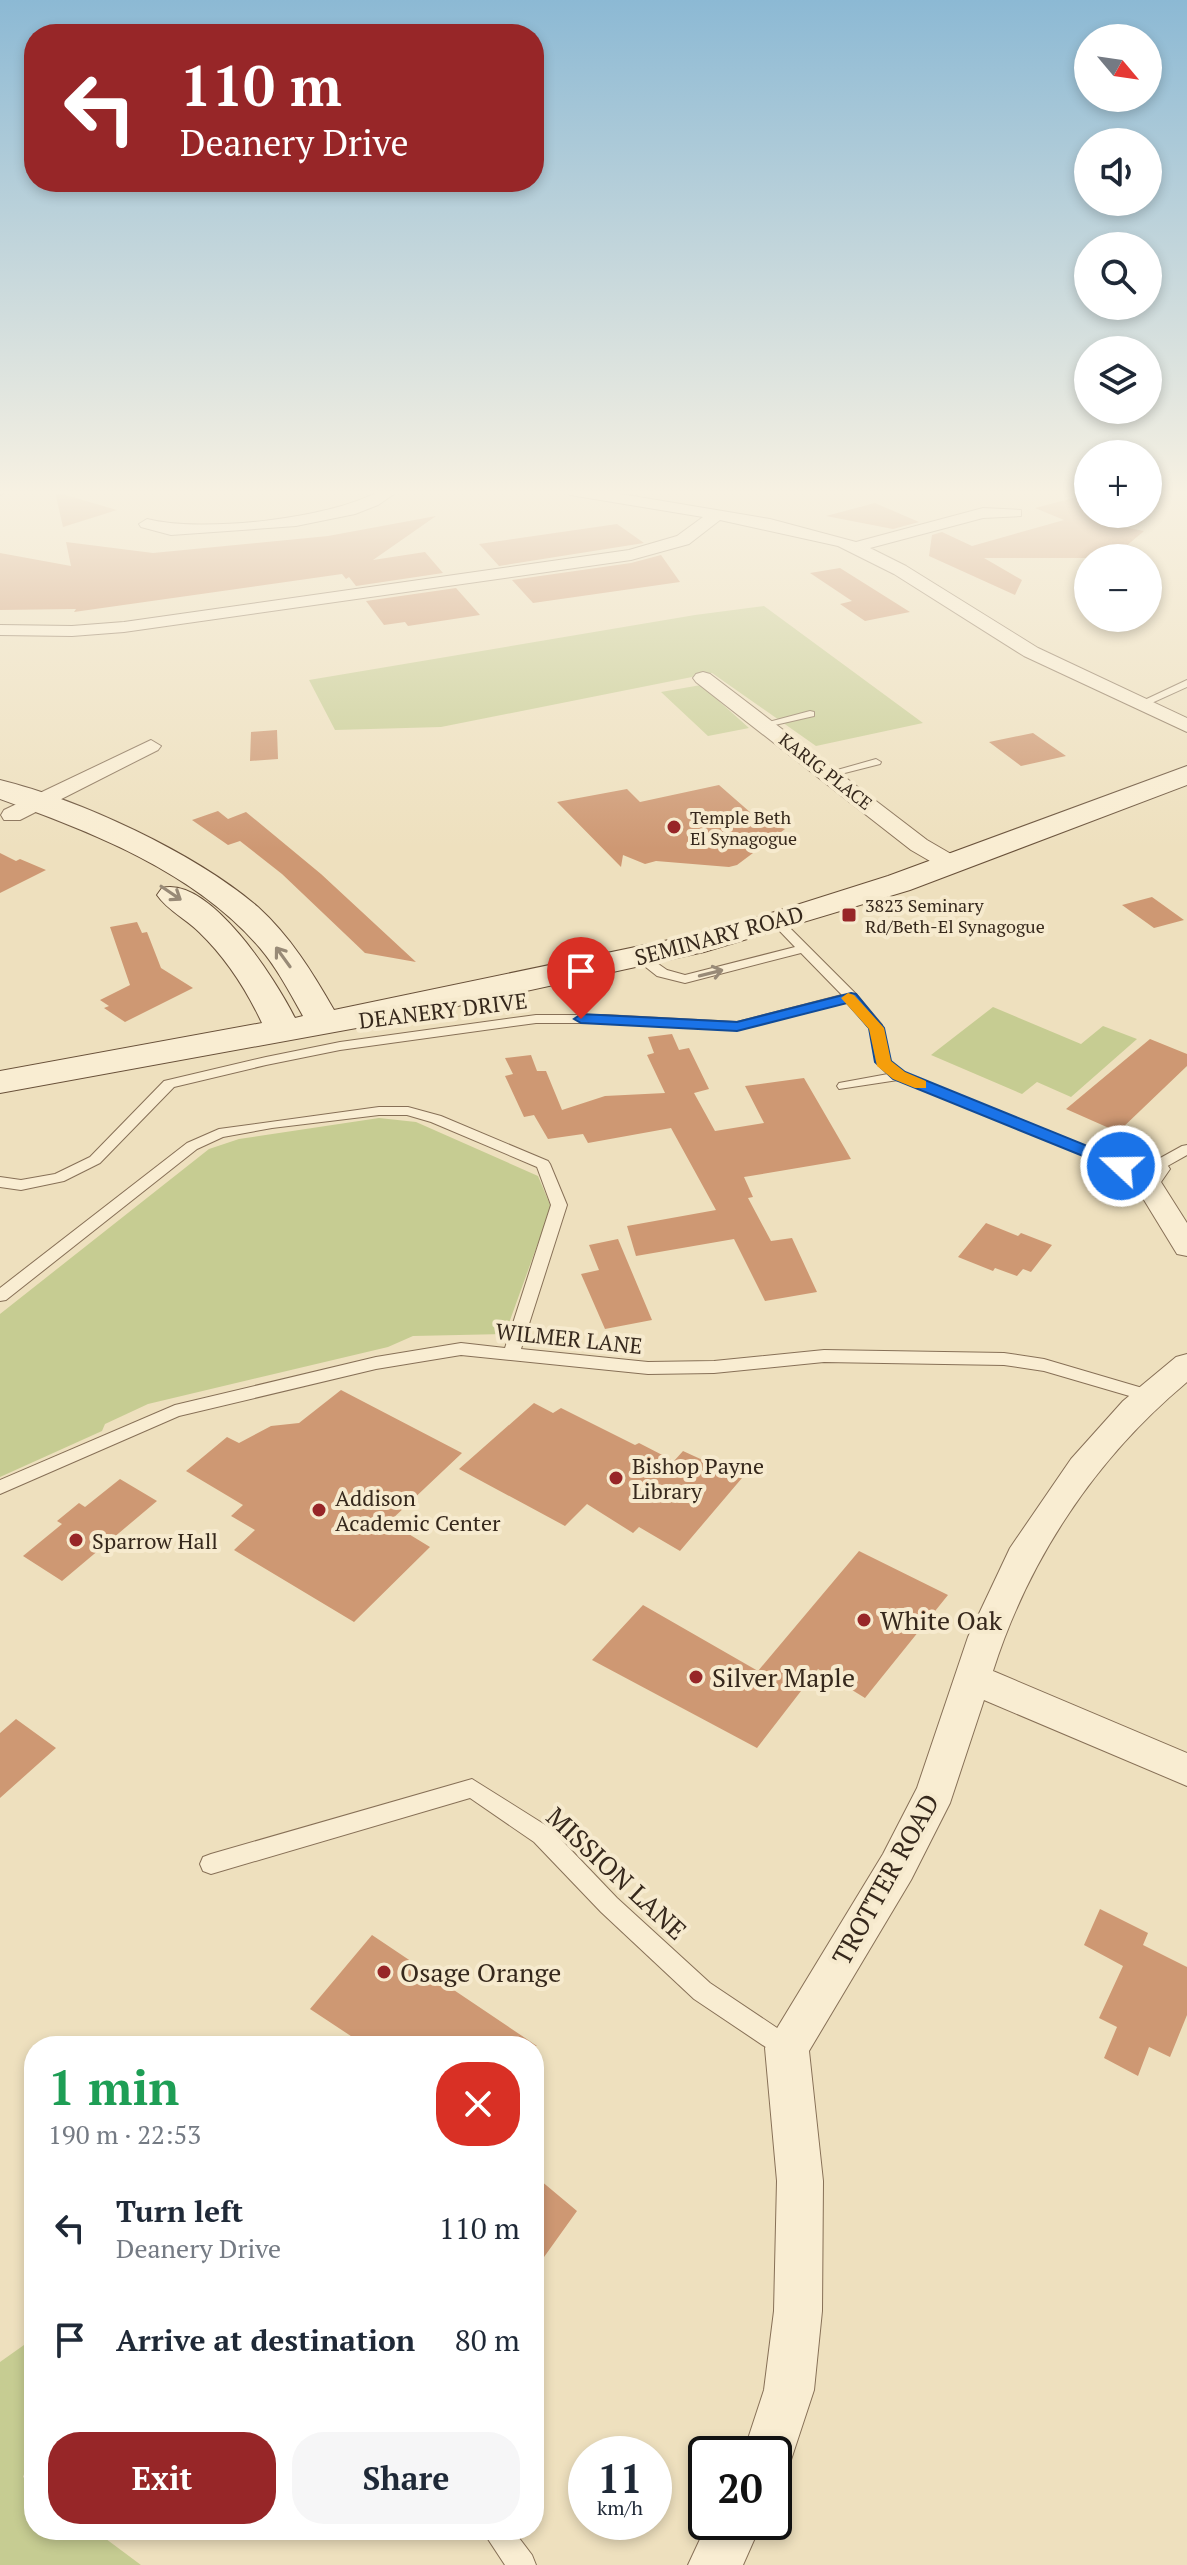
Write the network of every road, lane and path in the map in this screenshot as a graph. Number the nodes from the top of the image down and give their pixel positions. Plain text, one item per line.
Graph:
1 (246, 610) edge
2 (962, 610) edge
3 (0, 630) edge
4 (703, 678) dead end
5 (1187, 683) edge
6 (1141, 704) junction
7 (810, 714) dead end
8 (766, 724) junction
9 (1187, 726) edge
10 (151, 746) dead end
11 (876, 762) dead end
12 (829, 774) junction
13 (1187, 775) edge
14 (12, 804) edge
15 (950, 863) junction
16 (777, 922) junction
17 (803, 949) junction
18 (639, 957) junction
19 (851, 997) junction
20 (324, 1023) junction
21 (284, 1031) junction
22 (899, 1076) junction
23 (0, 1082) edge
24 (844, 1086) dead end
25 (1187, 1149) edge
26 (1153, 1173) junction
27 (0, 1182) edge
28 (1187, 1246) edge
29 (0, 1296) edge
30 (511, 1355) junction
31 (1187, 1365) edge
32 (1150, 1396) junction
33 (0, 1487) edge
34 (973, 1679) junction
35 (1187, 1770) edge
36 (211, 1864) dead end
37 (787, 2048) junction
38 (775, 2436) edge
39 (503, 2540) edge
40 (727, 2540) edge
41 (522, 2565) edge
42 (715, 2565) edge

1 - 3 street
2 - 6 street
4 - 8 street, KARIG PLACE
5 - 6 lane
6 - 9 street
7 - 8 lane
8 - 12 street, KARIG PLACE
10 - 14 street
11 - 12 lane
12 - 15 street, KARIG PLACE
13 - 15 main road, SEMINARY ROAD
20 -> 14 main road
14 -> 21 main road
15 - 16 main road, SEMINARY ROAD
16 - 17 lane
16 - 18 main road, SEMINARY ROAD
18 -> 17 lane
17 - 19 lane
18 - 20 main road, SEMINARY ROAD
19 - 22 lane
19 - 27 lane, DEANERY DRIVE
20 - 21 main road, SEMINARY ROAD
21 - 23 main road, SEMINARY ROAD
22 - 24 lane
22 - 26 lane
25 - 26 lane
26 - 28 street
29 - 30 lane
30 - 32 lane, WILMER LANE
30 - 33 lane, WILMER LANE
31 - 32 street, TROTTER ROAD
32 - 34 street, TROTTER ROAD
34 - 35 street
34 - 37 street, TROTTER ROAD
36 - 37 lane, MISSION LANE
37 - 38 street
39 - 41 lane
40 - 42 street

